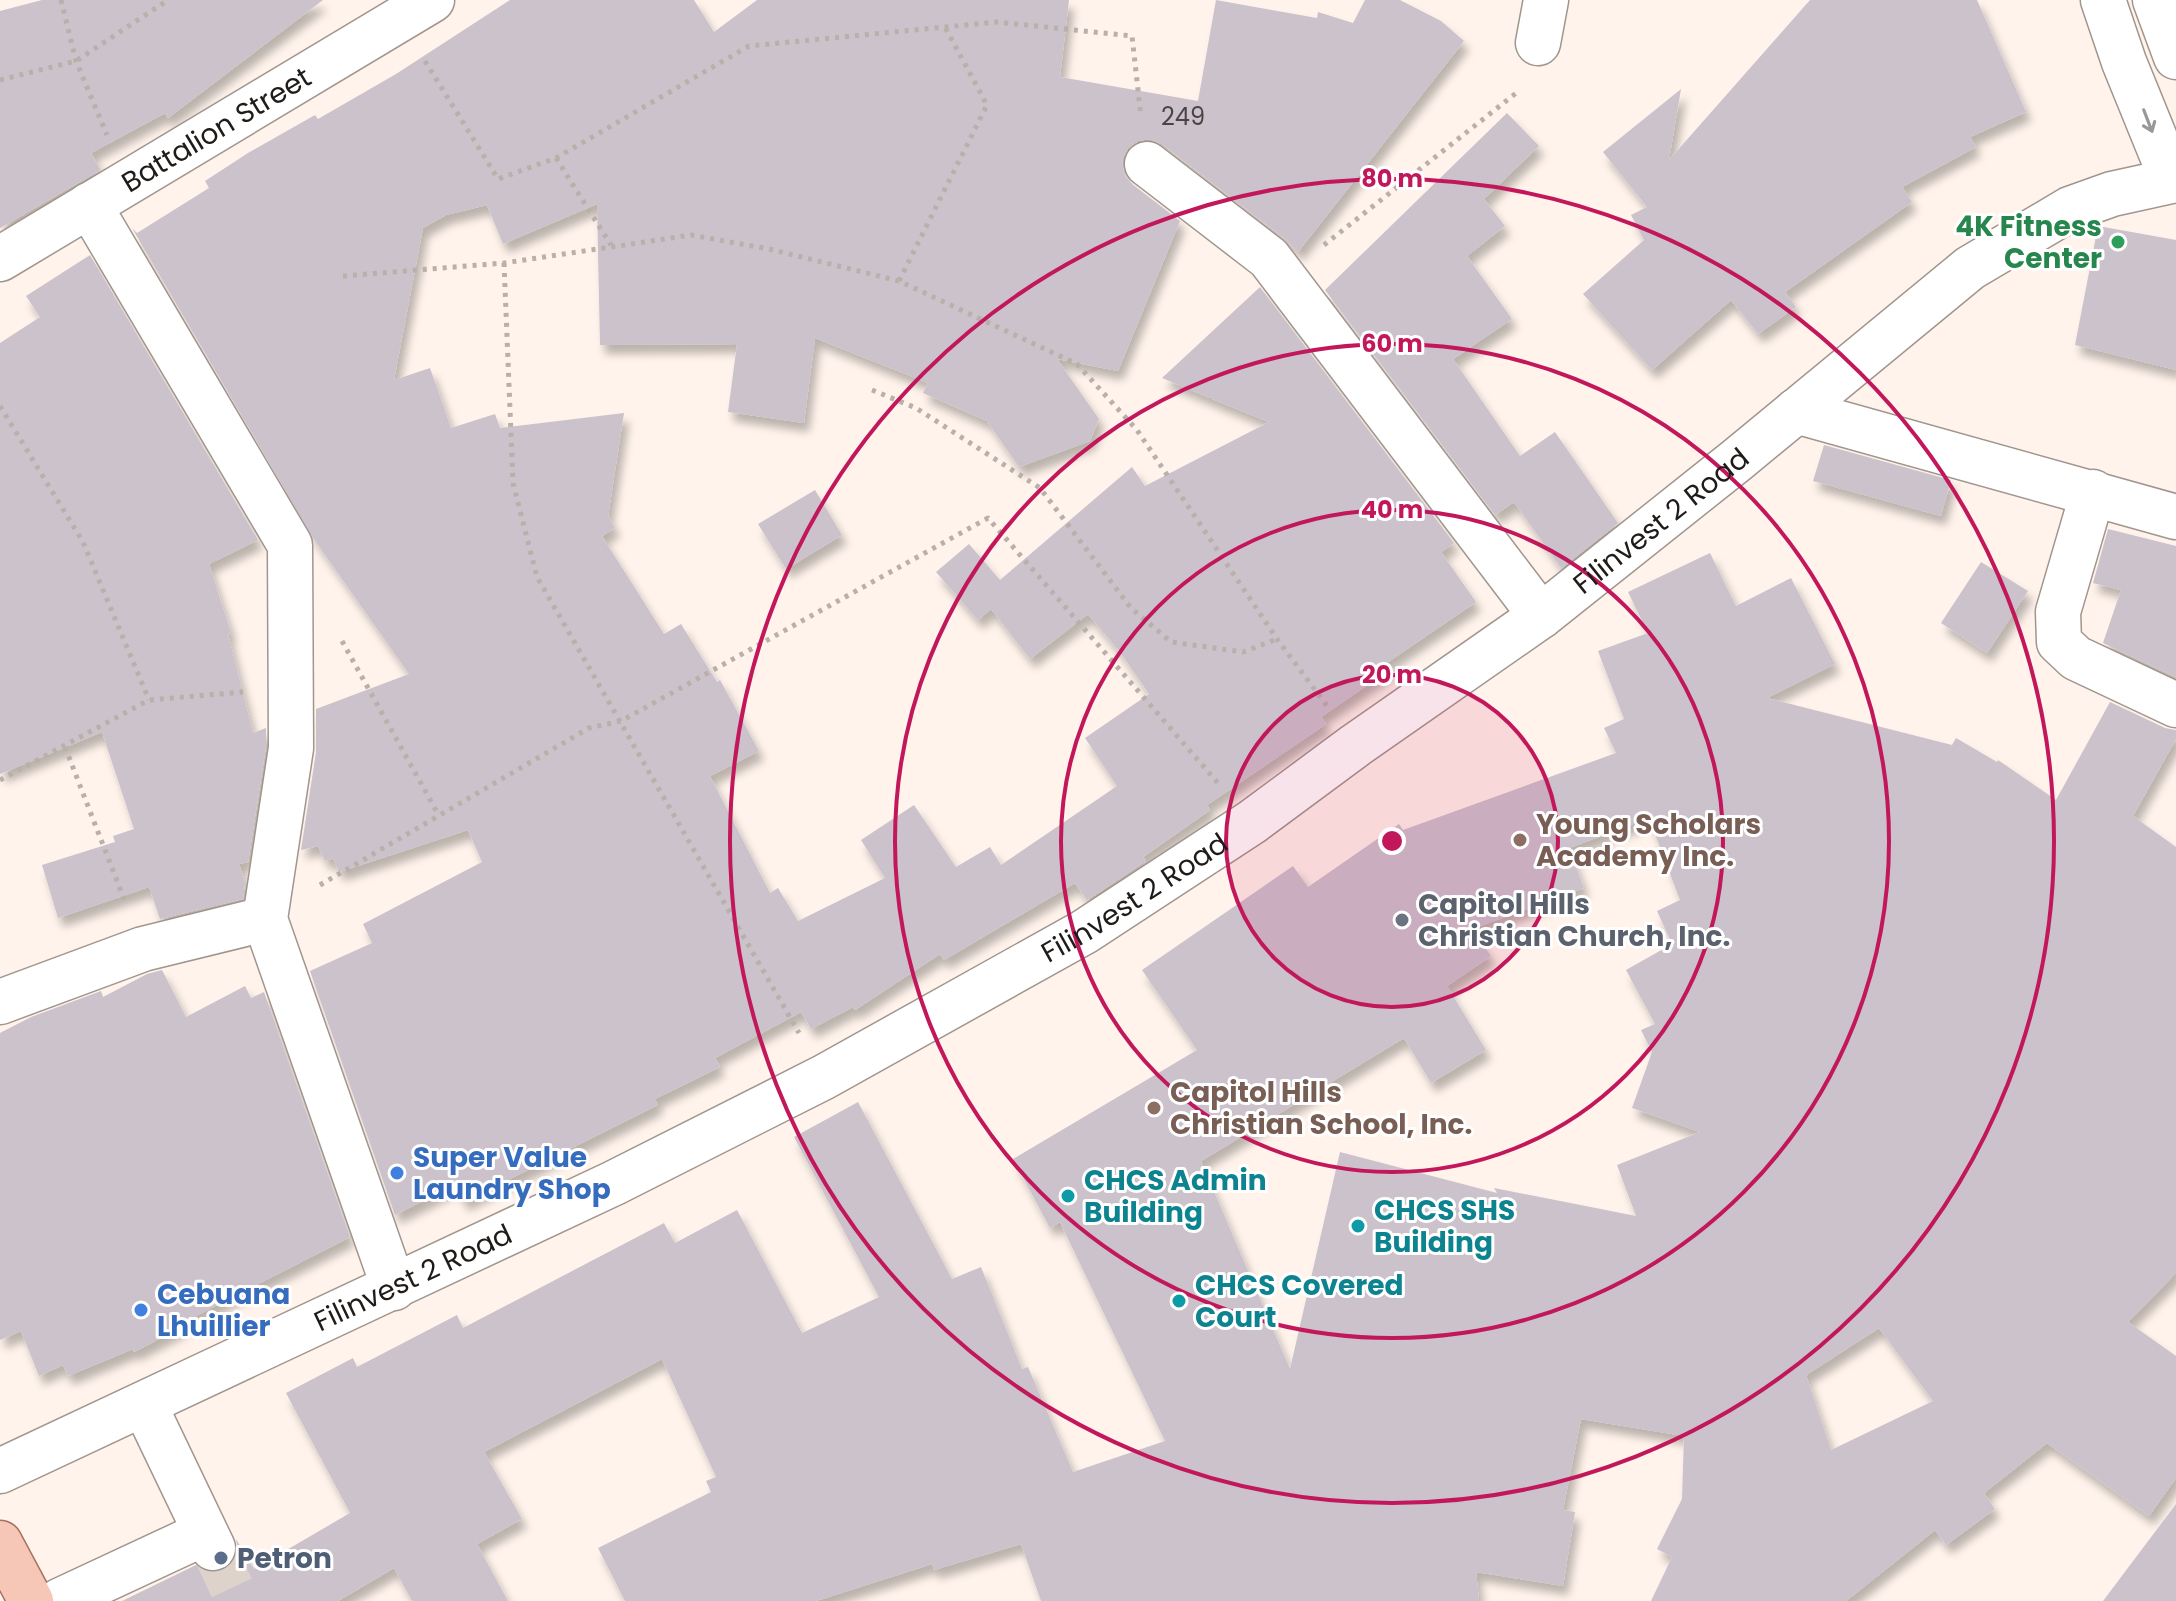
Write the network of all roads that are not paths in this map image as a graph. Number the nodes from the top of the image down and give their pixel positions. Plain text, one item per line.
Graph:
1 (1546, 0) edge
2 (2103, 0) edge
3 (2155, 0) edge
4 (415, 10) edge
5 (1538, 43) dead end
6 (2176, 57) edge
7 (1147, 164) road end
8 (2174, 180) edge
9 (89, 205) junction
10 (0, 259) edge
11 (1796, 411) junction
12 (2093, 492) junction
13 (2176, 517) edge
14 (1541, 616) junction
15 (2176, 705) edge
16 (265, 919) junction
17 (0, 1002) edge
18 (394, 1288) junction
19 (144, 1404) junction
20 (0, 1471) edge
21 (0, 1543) edge
22 (31, 1601) edge
23 (59, 1601) edge

1 - 5 street
2 -> 8 street
3 - 6 street
4 - 9 street, Battalion Street
7 - 14 street
8 - 11 street, Filinvest 2 Road
9 - 10 street, Battalion Street
9 - 16 street
11 - 12 street
11 - 14 street, Filinvest 2 Road
12 - 13 street
12 - 15 street
14 - 18 street, Filinvest 2 Road
16 - 17 street
16 - 18 street
18 - 19 street, Filinvest 2 Road
19 - 20 street, Filinvest 2 Road
19 - 23 street
21 - 22 main road

